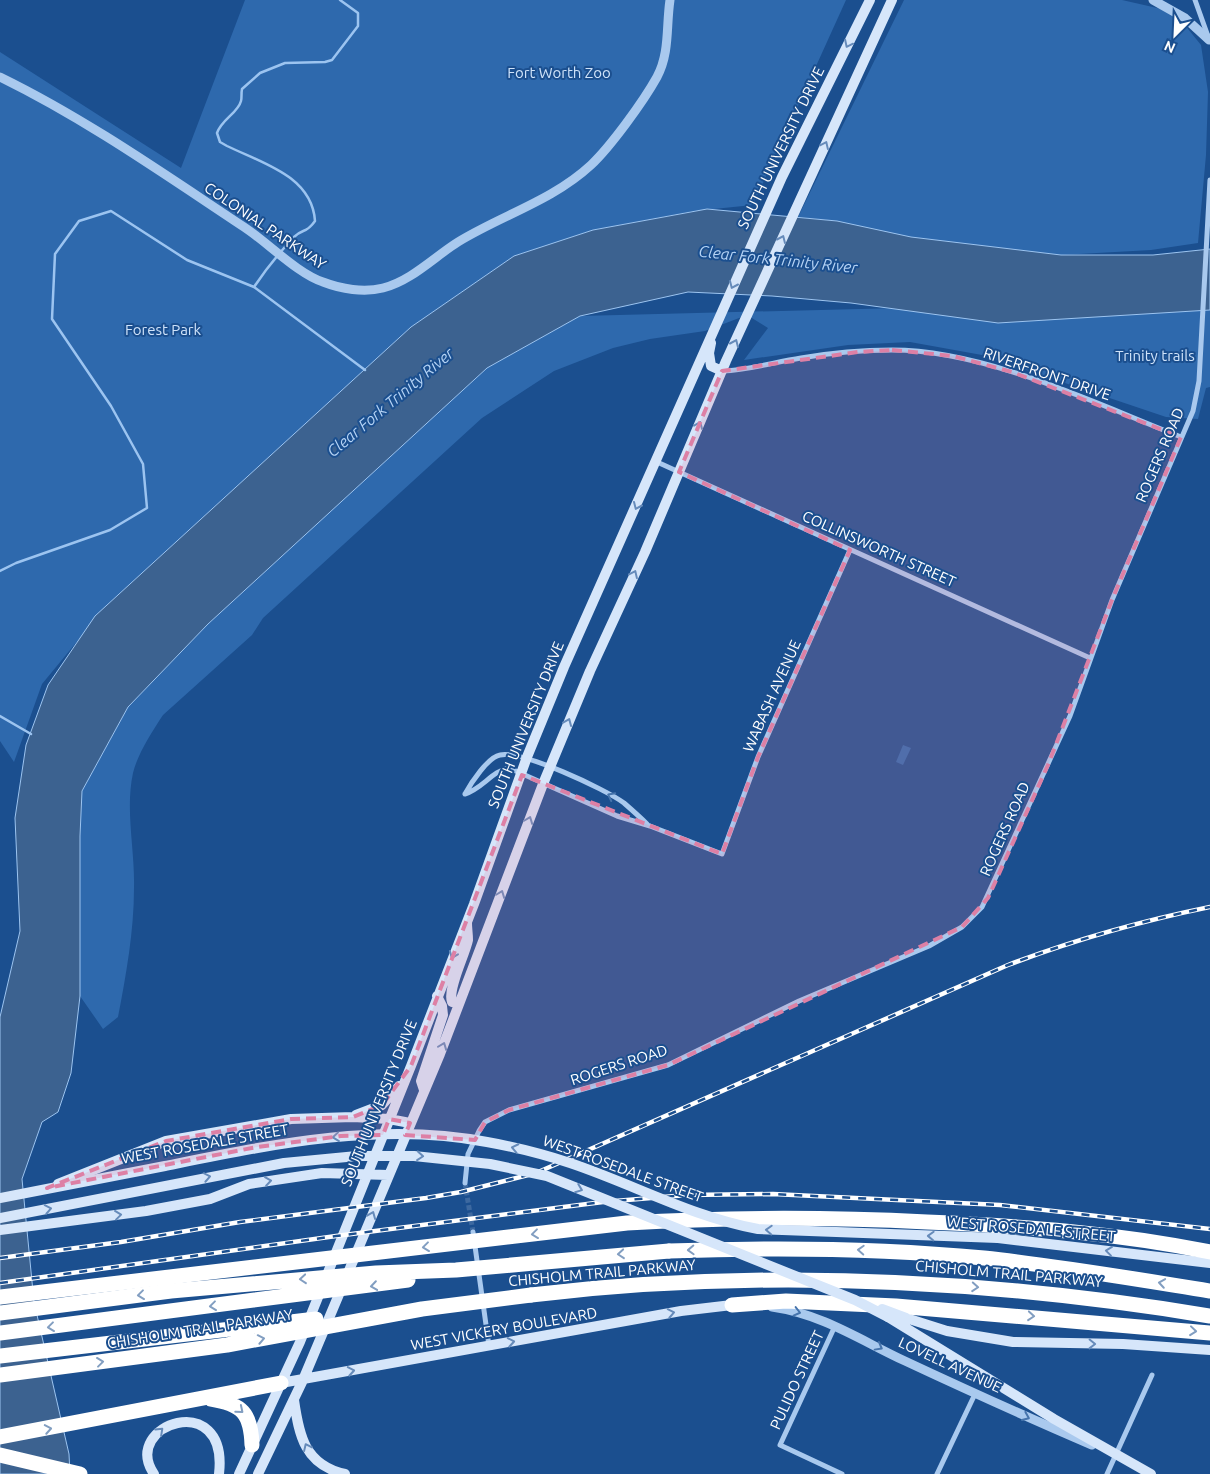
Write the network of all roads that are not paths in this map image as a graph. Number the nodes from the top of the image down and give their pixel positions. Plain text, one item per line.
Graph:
1 (670, 0) edge
2 (870, 0) edge
3 (892, 0) edge
4 (1153, 0) edge
5 (1195, 0) edge
6 (1210, 40) edge
7 (0, 77) edge
8 (1210, 180) edge
9 (716, 322) junction
10 (722, 371) junction
11 (1181, 437) junction
12 (657, 462) junction
13 (679, 472) junction
14 (850, 550) junction
15 (1090, 658) junction
16 (527, 757) junction
17 (549, 767) junction
18 (522, 775) junction
19 (543, 784) junction
20 (650, 826) junction
21 (466, 922) junction
22 (438, 996) junction
23 (459, 1004) junction
24 (411, 1066) junction
25 (424, 1090) junction
26 (353, 1117) junction
27 (389, 1119) junction
28 (410, 1123) junction
29 (368, 1173) junction
30 (388, 1175) junction
31 (466, 1183) tunnel mouth
32 (47, 1188) junction
33 (0, 1198) edge
34 (0, 1218) edge
35 (0, 1230) edge
36 (474, 1237) junction
37 (1210, 1252) edge
38 (356, 1255) junction
39 (333, 1258) junction
40 (1210, 1263) edge
41 (456, 1270) junction
42 (1210, 1290) edge
43 (0, 1297) edge
44 (855, 1300) junction
45 (732, 1305) junction
46 (422, 1309) junction
47 (0, 1313) edge
48 (1210, 1316) edge
49 (836, 1325) junction
50 (0, 1333) edge
51 (1210, 1333) edge
52 (489, 1346) junction
53 (1210, 1350) edge
54 (0, 1356) edge
55 (1152, 1374) dead end
56 (0, 1375) edge
57 (303, 1380) junction
58 (282, 1383) junction
59 (975, 1394) junction
60 (204, 1398) junction
61 (294, 1400) junction
62 (0, 1437) edge
63 (252, 1445) junction
64 (0, 1455) edge
65 (1116, 1455) junction
66 (80, 1474) edge
67 (154, 1474) edge
68 (219, 1474) edge
69 (239, 1474) edge
70 (258, 1474) edge
71 (344, 1474) edge
72 (842, 1474) edge
73 (937, 1474) edge
74 (1107, 1474) edge
75 (1151, 1474) edge

1 - 7 street, COLONIAL PARKWAY
2 -> 9 main road, SOUTH UNIVERSITY DRIVE
10 -> 3 main road
4 - 6 street
5 - 6 street
8 - 11 street, ROGERS ROAD
9 - 10 main road
9 - 12 main road, SOUTH UNIVERSITY DRIVE
10 - 11 street, RIVERFRONT DRIVE
13 -> 10 main road
11 - 15 street, ROGERS ROAD
12 - 13 street, COLLINSWORTH STREET
12 -> 16 main road, SOUTH UNIVERSITY DRIVE
13 - 14 street, COLLINSWORTH STREET
17 -> 13 main road
14 - 15 street, COLLINSWORTH STREET
14 - 20 street, WABASH AVENUE
15 - 31 street, ROGERS ROAD
16 - 17 street
16 - 18 main road, SOUTH UNIVERSITY DRIVE
16 - 18 street
17 - 19 main road
20 -> 17 street
18 - 19 street
18 - 21 main road, SOUTH UNIVERSITY DRIVE
19 - 20 street
23 -> 19 main road
21 -> 22 main road, SOUTH UNIVERSITY DRIVE
21 - 23 main road
22 - 24 main road, SOUTH UNIVERSITY DRIVE
22 - 25 main road
25 -> 23 main road
24 - 26 main road
24 - 27 main road, SOUTH UNIVERSITY DRIVE
25 - 28 main road
26 - 27 main road
26 - 32 main road, bridge
27 - 28 main road
27 - 29 main road, SOUTH UNIVERSITY DRIVE
28 - 30 main road
29 - 30 main road
35 -> 29 main road
29 - 39 main road, SOUTH UNIVERSITY DRIVE
38 -> 30 main road
32 - 33 main road, WEST ROSEDALE STREET, bridge
40 -> 32 main road, WEST ROSEDALE STREET, bridge
34 -> 44 main road, bridge
37 -> 36 highway
36 -> 38 highway
36 - 52 street
38 - 39 highway
38 - 57 main road
39 - 43 highway
39 - 58 main road, SOUTH UNIVERSITY DRIVE
42 -> 41 highway, CHISHOLM TRAIL PARKWAY, bridge
41 -> 47 highway, CHISHOLM TRAIL PARKWAY, bridge
41 -> 50 highway, bridge
44 -> 53 main road, bridge
44 - 65 main road, bridge
45 -> 49 street, LOVELL AVENUE
45 -> 51 highway
52 -> 45 main road, WEST VICKERY BOULEVARD
46 -> 48 highway, CHISHOLM TRAIL PARKWAY, bridge
46 - 54 highway, bridge
56 -> 46 highway, CHISHOLM TRAIL PARKWAY, bridge
49 -> 59 street, LOVELL AVENUE
49 - 72 street, PULIDO STREET
57 -> 52 main road, WEST VICKERY BOULEVARD
55 - 65 street
57 - 58 main road, WEST VICKERY BOULEVARD
57 - 61 main road
58 - 60 highway
58 - 63 main road, SOUTH UNIVERSITY DRIVE
59 -> 65 street, LOVELL AVENUE
59 - 73 street
62 -> 60 highway
60 -> 63 highway
61 - 70 main road
71 -> 61 main road
63 - 69 main road, SOUTH UNIVERSITY DRIVE
64 - 66 highway
65 - 74 street
65 - 75 main road, LOVELL AVENUE
67 -> 68 main road

